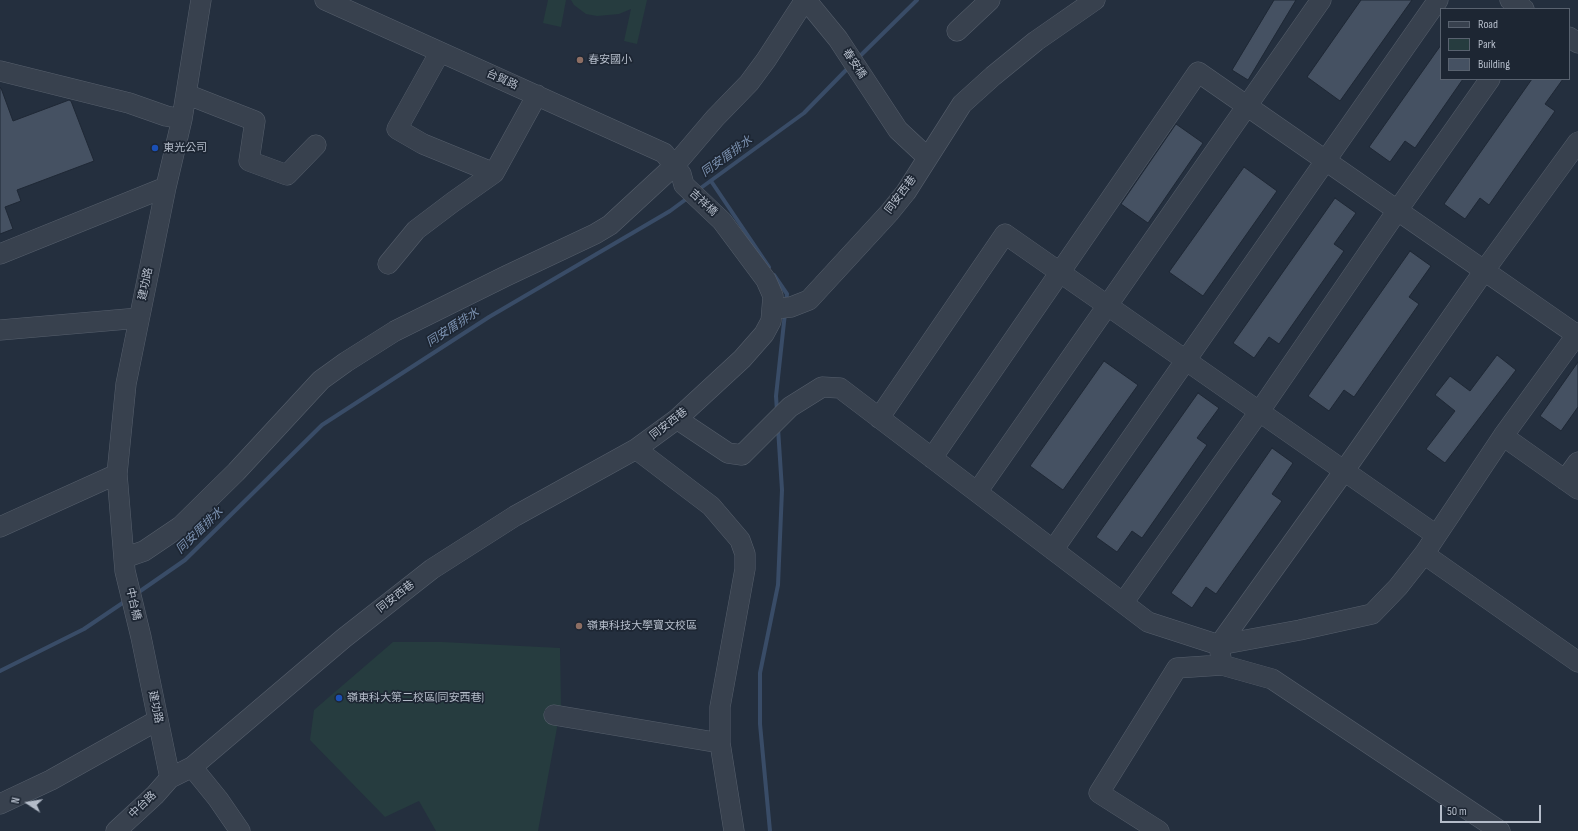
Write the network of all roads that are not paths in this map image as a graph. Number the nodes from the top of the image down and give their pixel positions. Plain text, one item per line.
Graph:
1 (201, 0) edge
2 (806, 0) edge
3 (990, 0) edge
4 (1095, 0) edge
5 (1321, 0) edge
6 (1438, 0) edge
7 (1510, 0) edge
8 (330, 1) edge
9 (1522, 8) edge
10 (957, 31) dead end
11 (440, 52) junction
12 (0, 71) edge
13 (1489, 80) edge
14 (186, 94) junction
15 (537, 95) junction
16 (1247, 106) junction
17 (182, 119) junction
18 (1578, 142) edge
19 (316, 145) dead end
20 (928, 158) junction
21 (1326, 161) junction
22 (675, 165) junction
23 (494, 173) junction
24 (166, 187) junction
25 (1397, 211) junction
26 (0, 254) edge
27 (388, 264) dead end
28 (1484, 271) junction
29 (1059, 273) junction
30 (1107, 306) junction
31 (773, 309) junction
32 (139, 318) junction
33 (0, 330) edge
34 (1577, 334) edge
35 (1186, 361) junction
36 (1259, 412) junction
37 (879, 418) junction
38 (677, 420) junction
39 (1503, 436) junction
40 (636, 449) junction
41 (932, 458) junction
42 (1578, 462) edge
43 (1344, 471) junction
44 (118, 474) junction
45 (1572, 485) edge
46 (977, 492) junction
47 (0, 527) edge
48 (1436, 535) junction
49 (1053, 550) junction
50 (1424, 554) junction
51 (125, 564) junction
52 (1123, 603) junction
53 (141, 637) joint
54 (1219, 645) junction
55 (1578, 662) edge
56 (1222, 665) junction
57 (554, 715) dead end
58 (158, 720) junction
59 (720, 743) junction
60 (192, 767) junction
61 (170, 778) junction
62 (0, 804) edge
63 (116, 831) edge
64 (240, 831) edge
65 (734, 831) edge
66 (1159, 831) edge
67 (1500, 831) edge

1 - 14 street, 建功路
2 - 20 street, 春安橋
2 - 22 street
3 - 10 street
4 - 20 street, 同安西巷
5 - 16 street
6 - 21 street
7 - 9 street
8 - 11 street, 台貿路
11 - 15 street, 台貿路
11 - 23 street
12 - 17 street
13 - 25 street
14 - 17 street, 建功路
14 - 19 street
15 - 22 street, 台貿路
15 - 23 street
16 - 21 street
16 - 29 street
16 - 30 street
17 - 24 street, 建功路
18 - 28 street
20 - 31 street, 同安西巷
21 - 25 street
21 - 35 street
22 - 31 street, 吉祥橋
22 - 51 street
23 - 27 street
24 - 26 street
24 - 32 street, 建功路
25 - 28 street
25 - 36 street
28 - 34 street
28 - 43 street
29 - 30 street
29 - 37 street
29 - 41 street
30 - 35 street
30 - 46 street
31 - 38 street, 同安西巷
32 - 33 street
32 - 44 street, 建功路
34 - 39 street
35 - 36 street
35 - 49 street
36 - 43 street
36 - 52 street
37 - 38 street
37 - 41 street
38 - 40 street, 同安西巷
39 - 45 street
39 - 48 street
40 - 59 street
40 - 60 street, 同安西巷
41 - 46 street
42 - 45 street
43 - 48 street
43 - 54 street
44 - 47 street
44 - 51 street, 建功路
46 - 49 street
48 - 50 street
49 - 52 street
50 - 54 street
50 - 55 street
51 - 53 street, 中台橋
52 - 54 street
53 - 58 street, 建功路
54 - 56 street
56 - 66 street
56 - 67 street
57 - 59 street
58 - 61 street, 建功路
58 - 62 street
59 - 65 street
60 - 61 street, 同安西巷
60 - 64 street
61 - 63 street, 中台路

